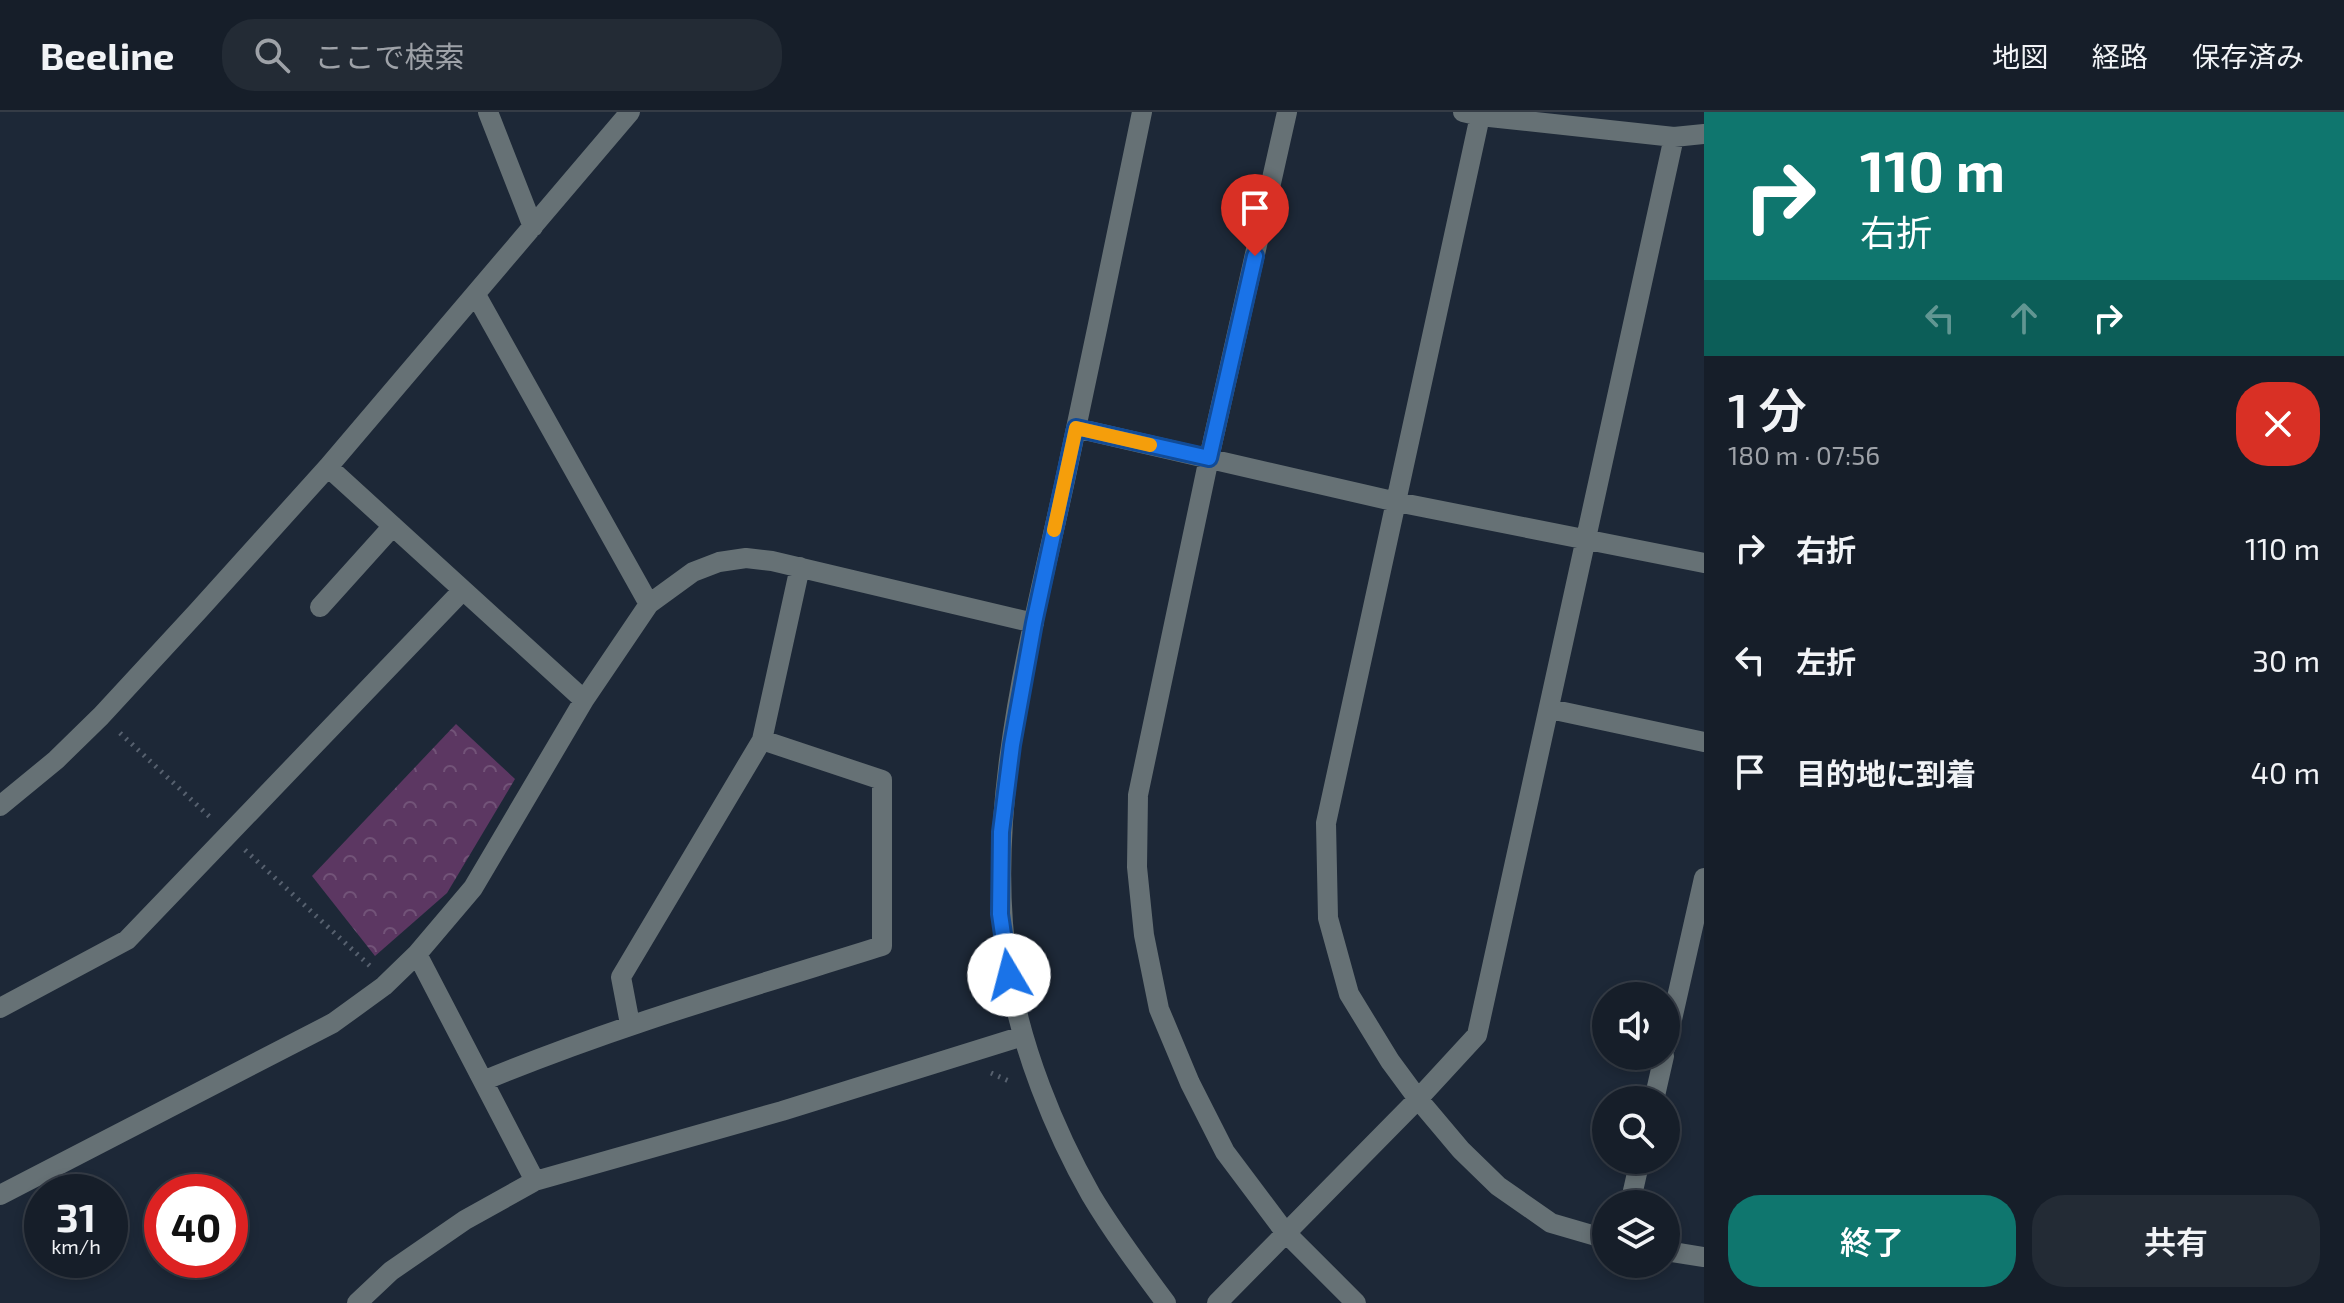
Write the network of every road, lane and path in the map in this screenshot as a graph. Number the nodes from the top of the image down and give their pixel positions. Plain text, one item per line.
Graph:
1 (488, 112) edge
2 (630, 112) edge
3 (1142, 112) edge
4 (1287, 112) edge
5 (1472, 114) edge
6 (1704, 134) edge
7 (1674, 137) junction
8 (533, 227) junction
9 (476, 295) junction
10 (1076, 428) junction
11 (1209, 458) junction
12 (328, 467) junction
13 (1397, 502) junction
14 (393, 526) junction
15 (1588, 538) junction
16 (1704, 563) edge
17 (800, 567) junction
18 (463, 590) junction
19 (649, 604) junction
20 (320, 607) dead end
21 (1034, 623) junction
22 (584, 700) junction
23 (1550, 709) junction
24 (762, 740) junction
25 (1704, 742) edge
26 (0, 806) edge
27 (1704, 878) edge
28 (417, 954) junction
29 (1680, 984) edge
30 (0, 1008) edge
31 (630, 1024) junction
32 (1023, 1036) junction
33 (984, 1069) dead end
34 (483, 1081) junction
35 (1017, 1097) dead end
36 (1418, 1099) junction
37 (535, 1181) junction
38 (0, 1195) edge
39 (1285, 1232) junction
40 (1592, 1235) edge
41 (1680, 1253) edge
42 (1704, 1257) edge
43 (357, 1303) edge
44 (1166, 1303) edge
45 (1217, 1303) edge
46 (1356, 1303) edge

1 - 8 street
2 - 8 street
3 - 10 street
4 - 11 street
5 - 7 street
5 - 13 street
6 - 7 street
7 - 15 street
8 - 9 street
9 - 12 street
9 - 19 street
10 - 11 street
10 - 21 street
11 - 13 street
11 - 39 street
12 - 14 street
12 - 26 street
13 - 15 street
13 - 36 street
14 - 18 street
14 - 20 street
15 - 16 street
15 - 23 street
17 - 19 street
17 - 21 street
17 - 24 street
18 - 22 street
18 - 30 street
19 - 22 street
21 - 32 street
22 - 28 street
23 - 25 street
23 - 36 street
24 - 31 street
24 - 31 street
27 - 29 street
28 - 34 street
28 - 38 street
31 - 34 street
32 - 37 street
32 - 44 street
33 - 35 path
34 - 37 street
36 - 39 street
36 - 40 street
37 - 43 street
39 - 45 street
39 - 46 street
41 - 42 street

